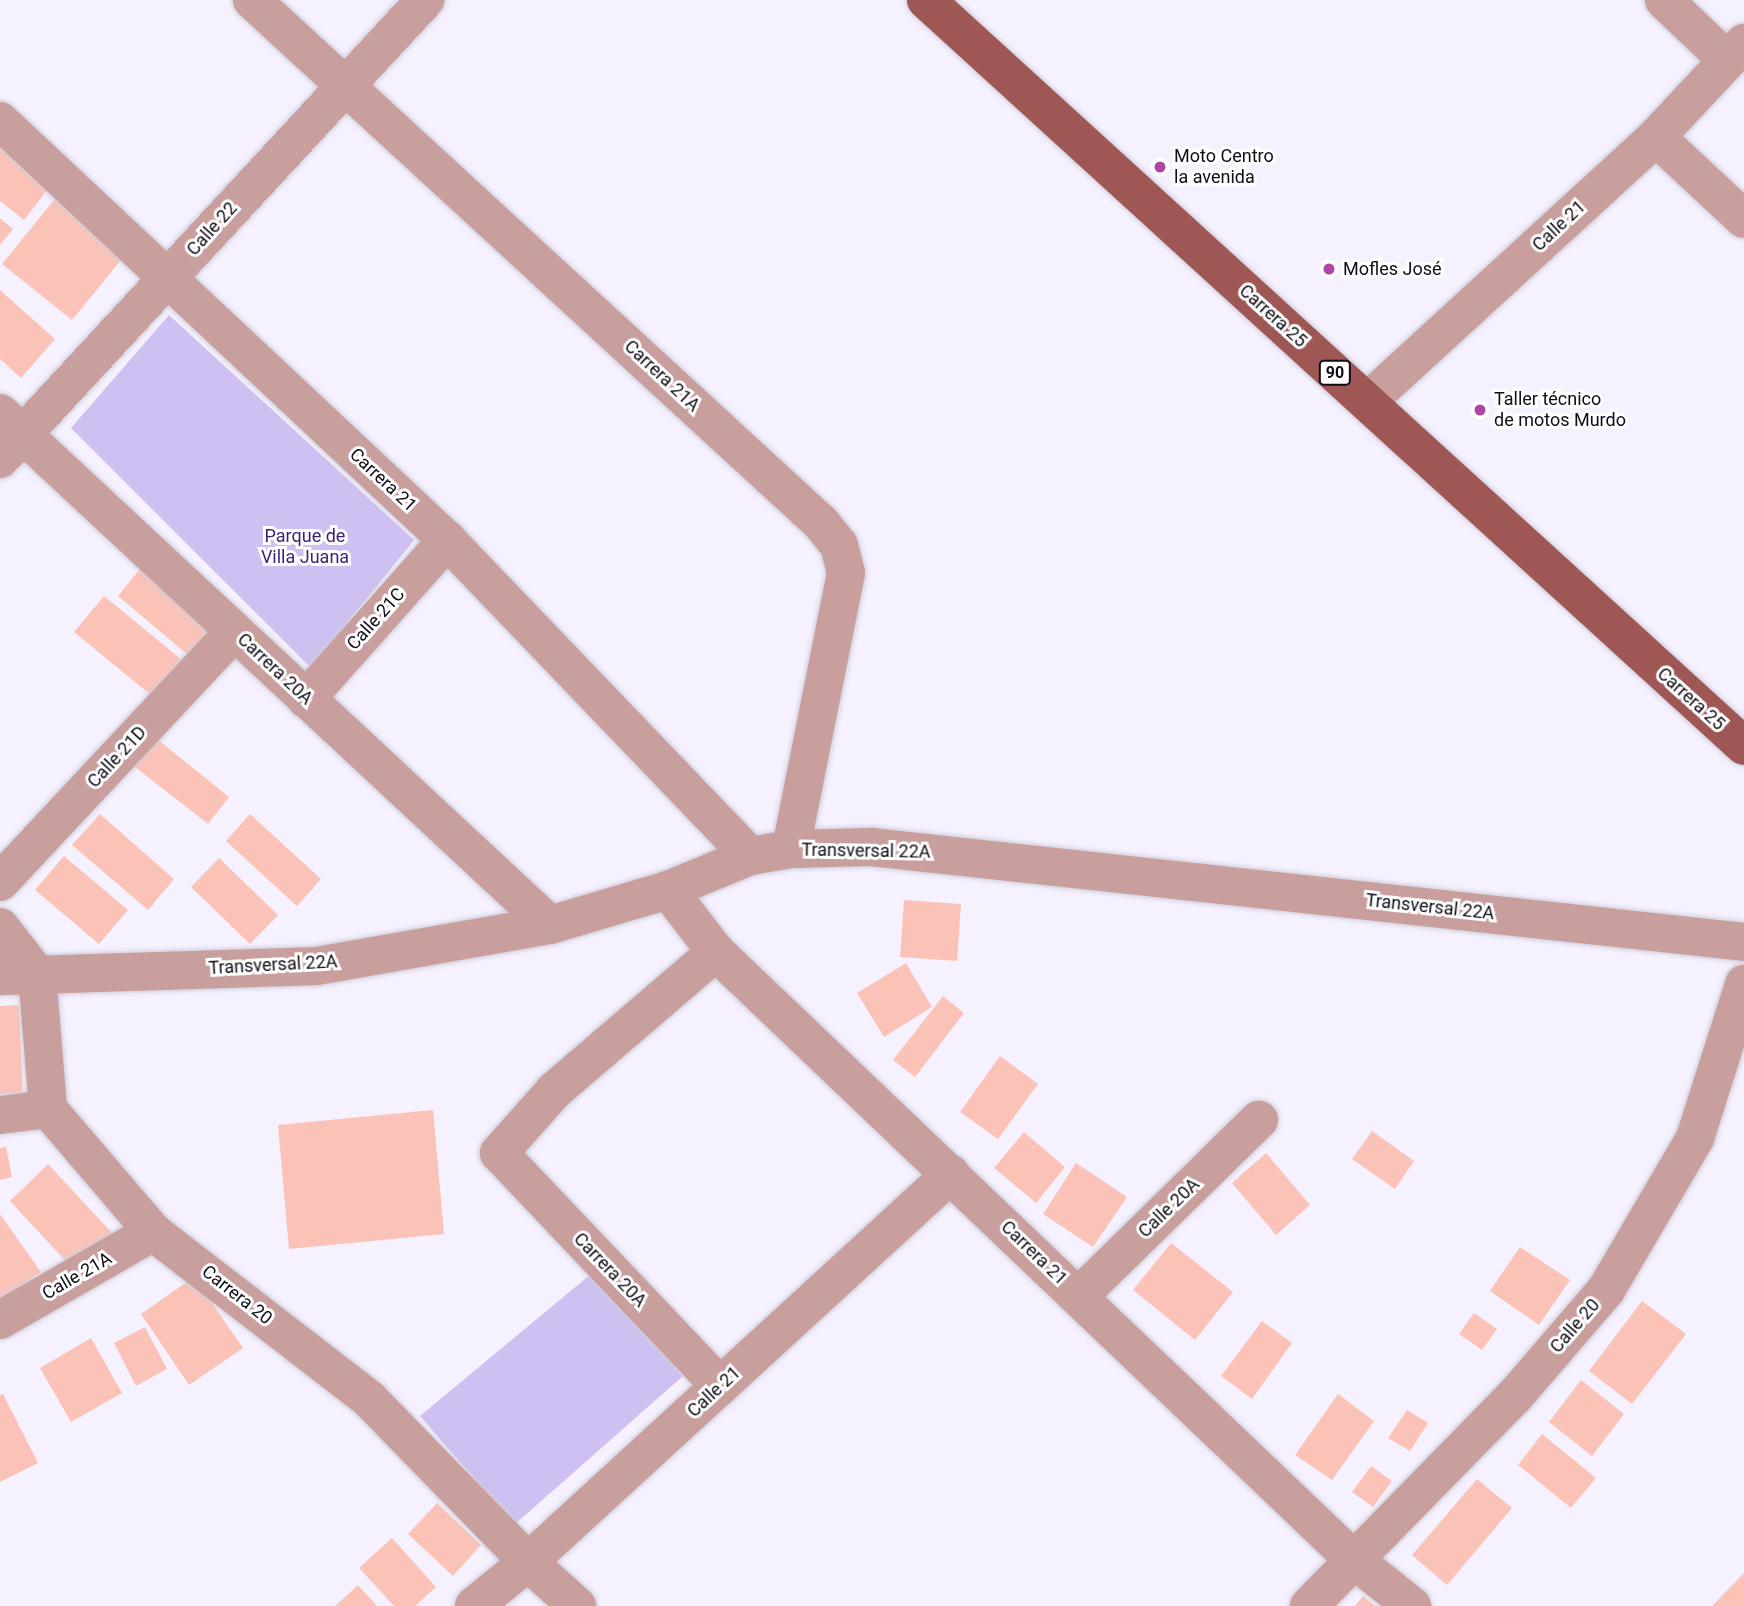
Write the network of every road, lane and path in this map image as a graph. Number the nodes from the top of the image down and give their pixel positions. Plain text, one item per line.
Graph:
1 (252, 0) edge
2 (425, 0) edge
3 (926, 0) edge
4 (1664, 0) edge
5 (1735, 51) edge
6 (346, 82) junction
7 (0, 121) edge
8 (1656, 136) junction
9 (1744, 219) edge
10 (169, 277) junction
11 (1367, 402) junction
12 (7, 436) edge
13 (447, 540) junction
14 (234, 632) junction
15 (306, 699) junction
16 (1744, 746) edge
17 (791, 849) junction
18 (750, 856) junction
19 (0, 882) edge
20 (668, 890) junction
21 (550, 925) junction
22 (0, 927) edge
23 (1744, 942) edge
24 (716, 952) junction
25 (18, 975) edge
26 (1744, 984) edge
27 (48, 1109) junction
28 (0, 1115) edge
29 (1259, 1120) dead end
30 (951, 1174) junction
31 (153, 1232) junction
32 (1079, 1296) junction
33 (0, 1320) edge
34 (720, 1386) junction
35 (1352, 1558) junction
36 (528, 1562) junction
37 (474, 1606) edge
38 (577, 1606) edge
39 (1309, 1606) edge
40 (1412, 1606) edge

1 - 6 street, Carrera 21A
2 - 6 street, Calle 22
3 - 11 main road, Carrera 25 / 90
4 - 5 street
5 - 8 street, Calle 21
6 - 10 street, Calle 22
6 - 17 street, Carrera 21A
7 - 10 street, Carrera 21
8 - 9 street
8 - 11 street, Calle 21
10 - 12 street, Calle 22
10 - 13 street, Carrera 21
11 - 16 main road, Carrera 25 / 90
12 - 14 street, Carrera 20A
13 - 15 street, Calle 21C
13 - 18 street, Carrera 21
14 - 15 street, Carrera 20A
14 - 19 street, Calle 21D
15 - 21 street, Carrera 20A
17 - 18 street, Transversal 22A
17 - 23 street, Transversal 22A
18 - 20 street, Transversal 22A
20 - 21 street, Transversal 22A
20 - 24 street, Carrera 21
21 - 25 street, Transversal 22A
22 - 25 street
24 - 30 street, Carrera 21
24 - 34 street, Carrera 20A
25 - 27 street
26 - 35 street, Calle 20
27 - 28 street
27 - 31 street, Carrera 20
29 - 32 street, Calle 20A
30 - 32 street, Carrera 21
30 - 34 street, Calle 21
31 - 33 street, Calle 21A
31 - 36 street, Carrera 20
32 - 35 street, Carrera 21
34 - 36 street, Calle 21
35 - 39 street, Calle 20
35 - 40 street, Carrera 21
36 - 37 street, Calle 21
36 - 38 street, Carrera 20

